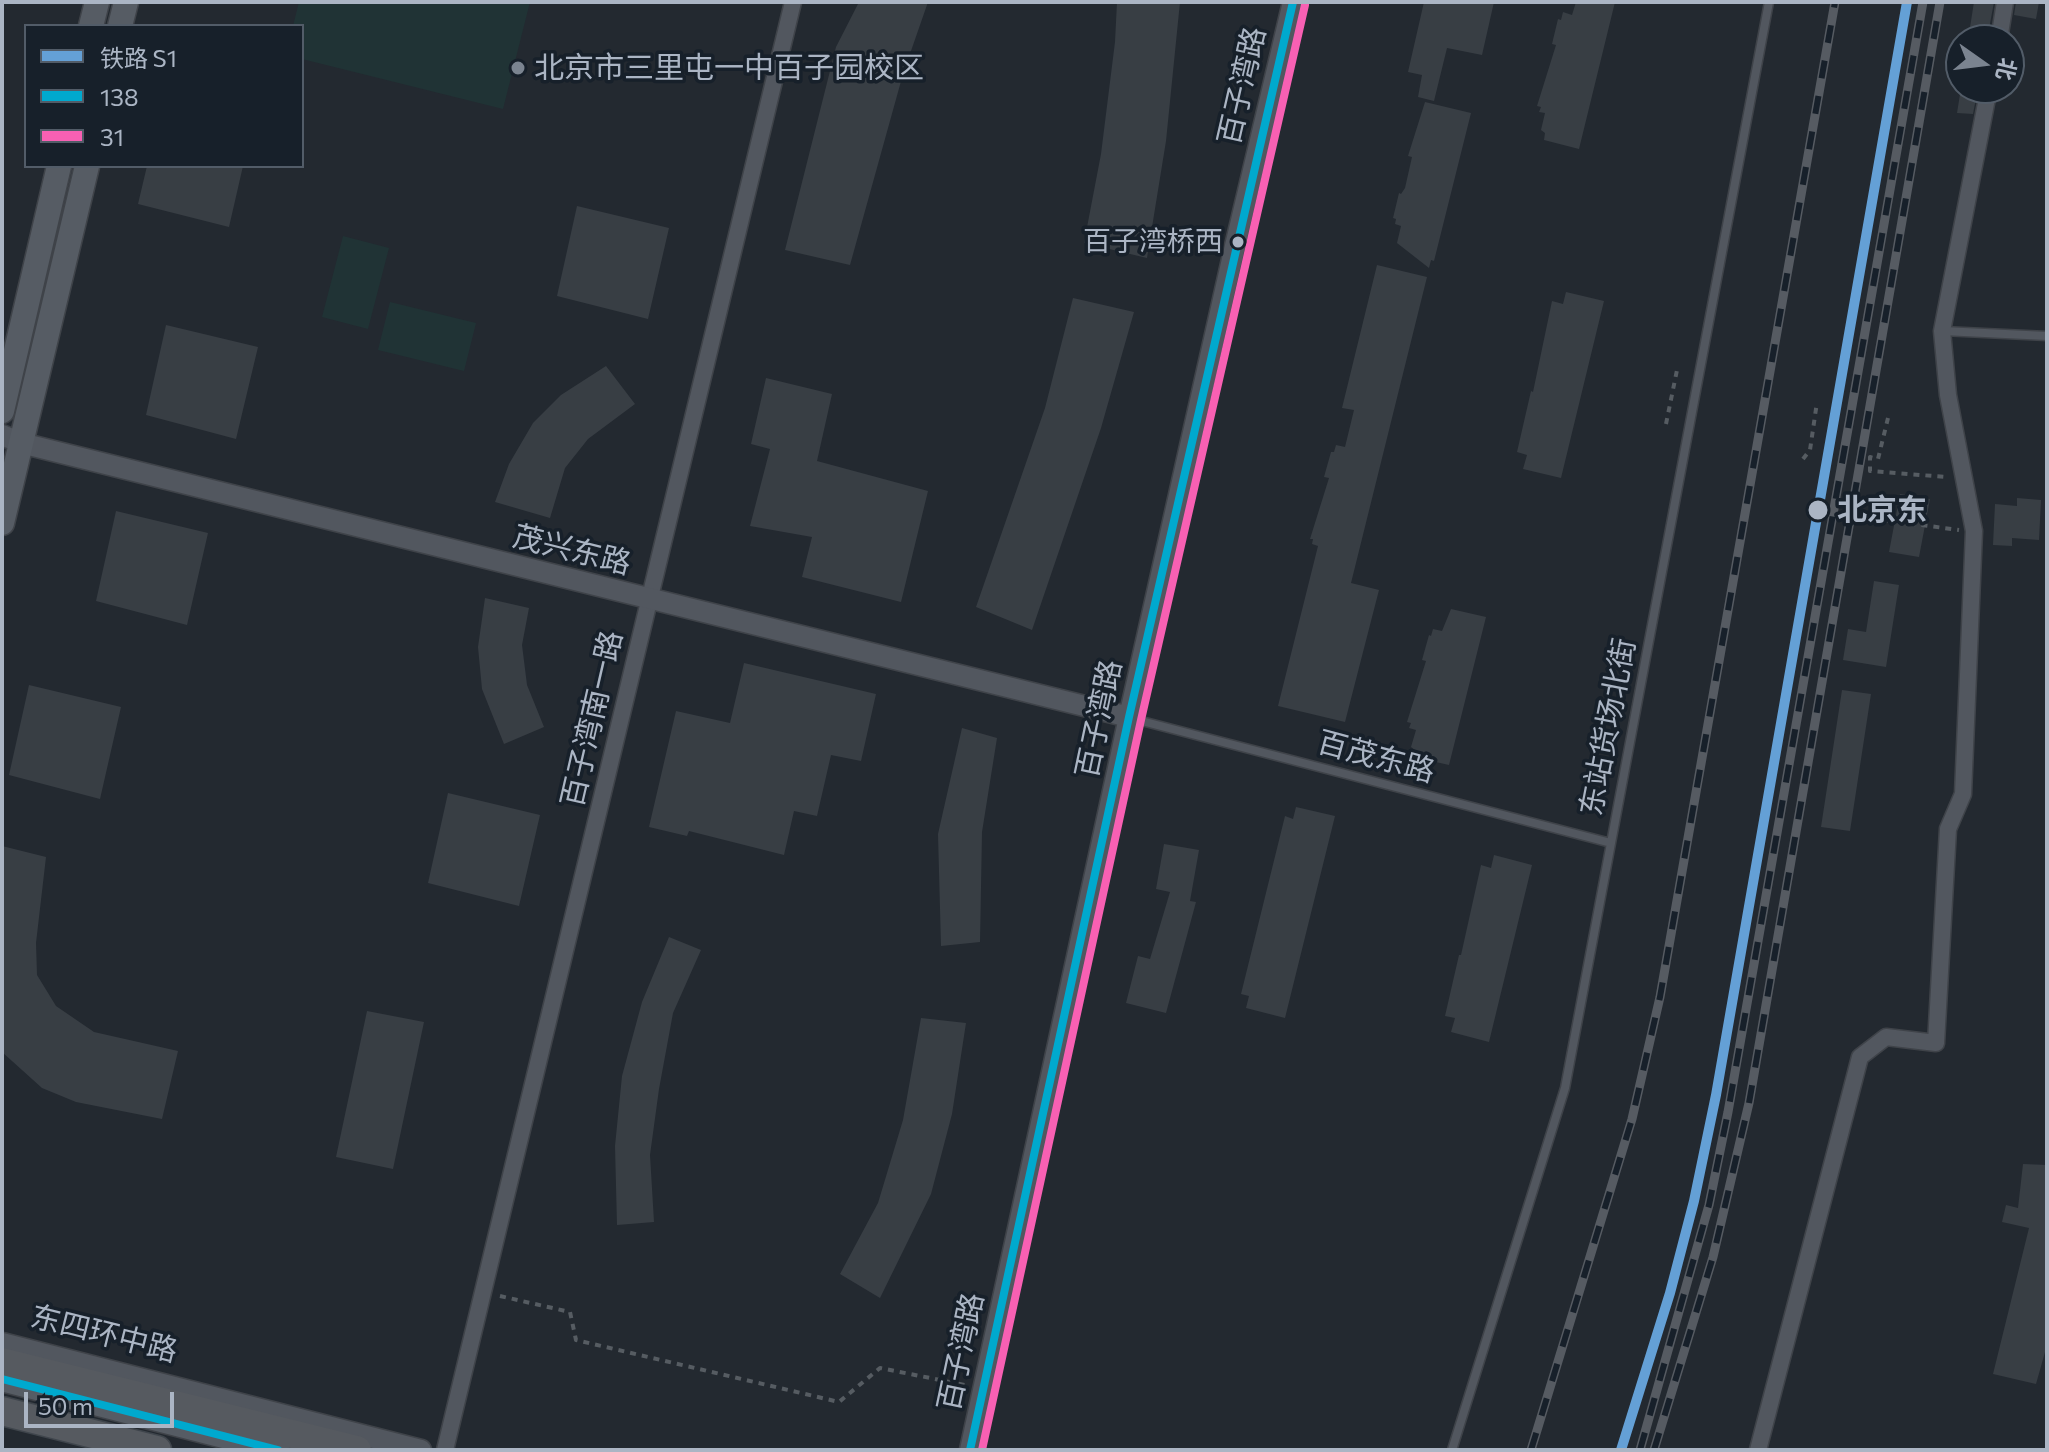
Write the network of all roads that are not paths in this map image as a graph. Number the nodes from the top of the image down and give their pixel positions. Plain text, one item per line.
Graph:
1 (97, 2) edge
2 (126, 2) edge
3 (793, 2) edge
4 (1293, 2) edge
5 (1769, 2) edge
6 (2005, 2) edge
7 (92, 24) edge
8 (120, 24) edge
9 (2002, 24) edge
10 (1986, 104) edge
11 (59, 168) edge
12 (86, 168) edge
13 (1942, 331) junction
14 (2047, 336) edge
15 (2, 411) edge
16 (12, 439) edge
17 (2, 523) edge
18 (649, 600) junction
19 (1129, 717) junction
20 (1611, 843) junction
21 (2, 1343) edge
22 (2, 1362) edge
23 (2, 1379) edge
24 (2, 1411) edge
25 (2, 1425) edge
26 (101, 1450) edge
27 (157, 1450) edge
28 (278, 1450) edge
29 (357, 1450) edge
30 (421, 1450) edge
31 (445, 1450) edge
32 (970, 1450) edge
33 (1452, 1450) edge
34 (1758, 1450) edge

1 - 7 main road
2 - 8 main road
3 - 18 street, 百子湾南一路
4 - 19 street, 百子湾路
5 - 20 lane, 东站货场北街
6 - 9 street
10 - 13 street
11 - 15 main road
12 - 16 main road
13 - 14 lane
13 - 34 street
16 - 17 main road
16 - 18 street, 茂兴东路
18 - 19 street, 茂兴东路
18 - 31 street, 百子湾南一路
19 - 20 lane, 百茂东路
19 - 32 street, 百子湾路
20 - 33 lane, 东站货场北街
21 - 30 street, 东四环中路
22 - 29 highway, 东四环中路
23 - 28 main road
24 - 27 highway
25 - 26 main road

